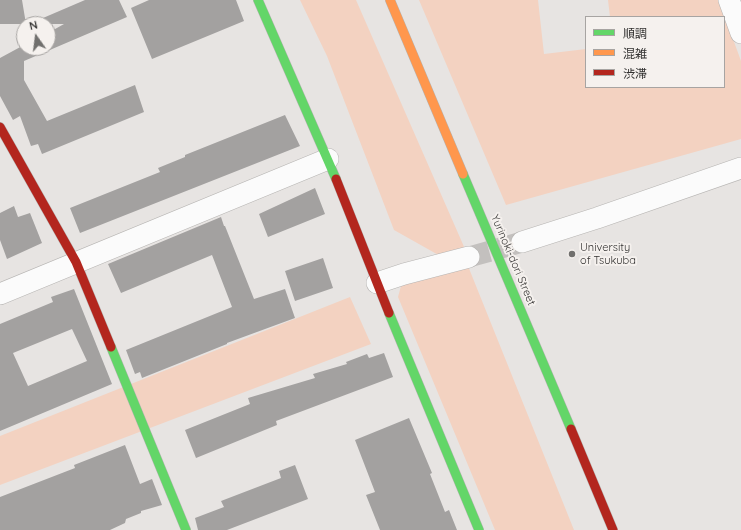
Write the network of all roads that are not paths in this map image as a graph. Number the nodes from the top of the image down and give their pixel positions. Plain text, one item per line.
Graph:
1 (258, 0) edge
2 (390, 0) edge
3 (729, 0) edge
4 (741, 33) edge
5 (0, 126) edge
6 (328, 159) junction
7 (741, 168) edge
8 (522, 242) tunnel mouth
9 (469, 257) tunnel mouth
10 (76, 262) junction
11 (378, 283) junction
12 (0, 294) edge
13 (186, 530) edge
14 (479, 530) edge
15 (613, 530) edge

1 - 6 street
2 - 15 street, Yurinoki-dori Street
3 - 4 street
5 - 10 street
6 - 10 street
6 - 11 street
7 - 8 street
9 - 11 street
10 - 12 street
10 - 13 street
11 - 14 street

